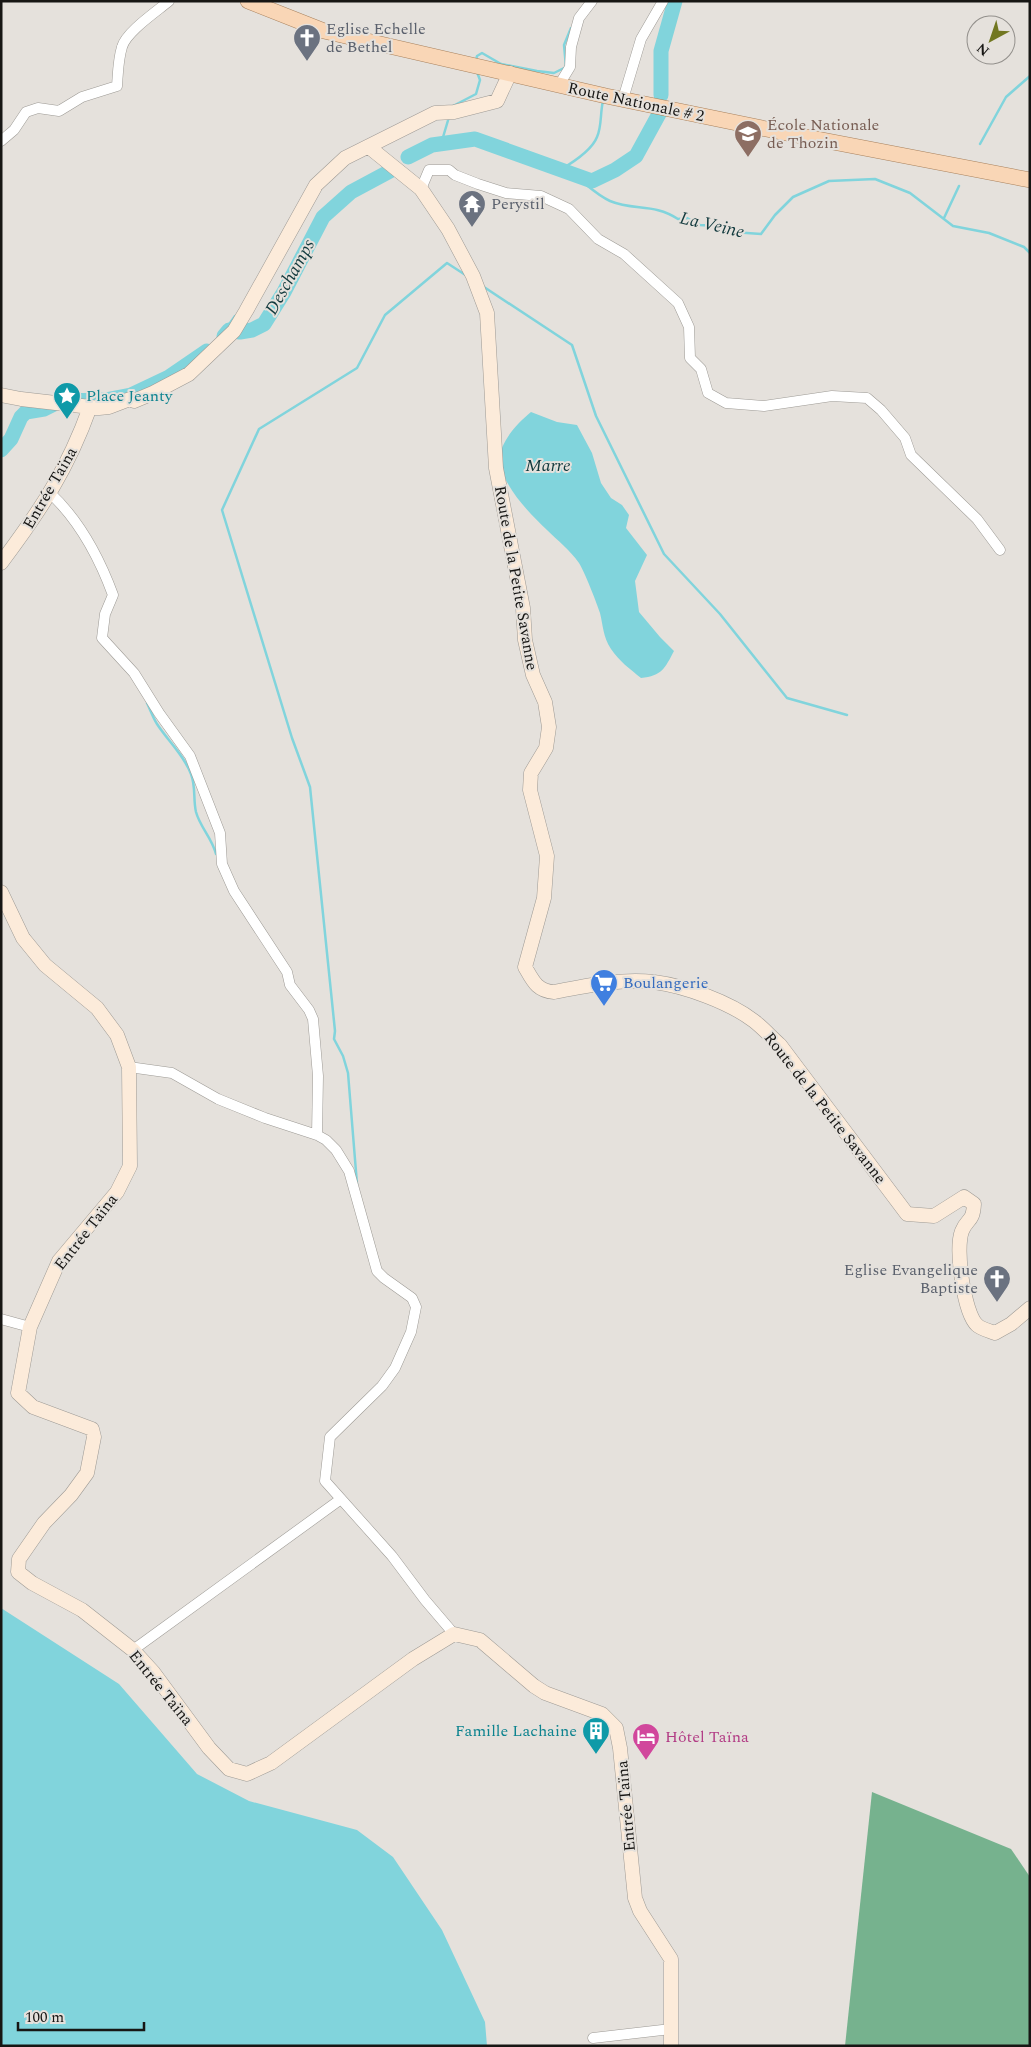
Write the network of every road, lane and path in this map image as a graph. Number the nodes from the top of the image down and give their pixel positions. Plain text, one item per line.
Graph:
1 (169, 1) edge
2 (248, 1) edge
3 (592, 1) edge
4 (663, 1) edge
5 (510, 73) junction
6 (559, 85) junction
7 (623, 100) junction
8 (1, 141) edge
9 (369, 147) junction
10 (1030, 180) edge
11 (421, 189) junction
12 (1, 395) edge
13 (90, 407) junction
14 (50, 493) junction
15 (1000, 550) dead end
16 (1, 563) edge
17 (1, 892) edge
18 (129, 1067) junction
19 (317, 1135) junction
20 (1030, 1308) edge
21 (1, 1319) edge
22 (30, 1327) junction
23 (341, 1500) junction
24 (454, 1634) junction
25 (132, 1650) junction
26 (671, 2029) junction
27 (593, 2038) dead end
28 (671, 2046) edge

1 - 8 street
2 - 5 main road, Route Nationale # 2
3 - 6 street
4 - 7 street
5 - 6 main road, Route Nationale # 2
5 - 9 street
6 - 7 main road, Route Nationale # 2
7 - 10 main road, Route Nationale # 2
9 - 11 street, Route de la Petite Savanne
9 - 13 street
11 - 15 street
11 - 20 street, Route de la Petite Savanne
12 - 13 street
13 - 14 street, Entrée Taïna
14 - 16 street, Entrée Taïna
14 - 19 street
17 - 18 street, Entrée Taïna
18 - 19 street
18 - 22 street, Entrée Taïna
19 - 23 street
21 - 22 street
22 - 25 street, Entrée Taïna
23 - 24 street
23 - 25 street
24 - 25 street, Entrée Taïna
24 - 26 street, Entrée Taïna
26 - 27 street
26 - 28 street, Entrée Taïna

